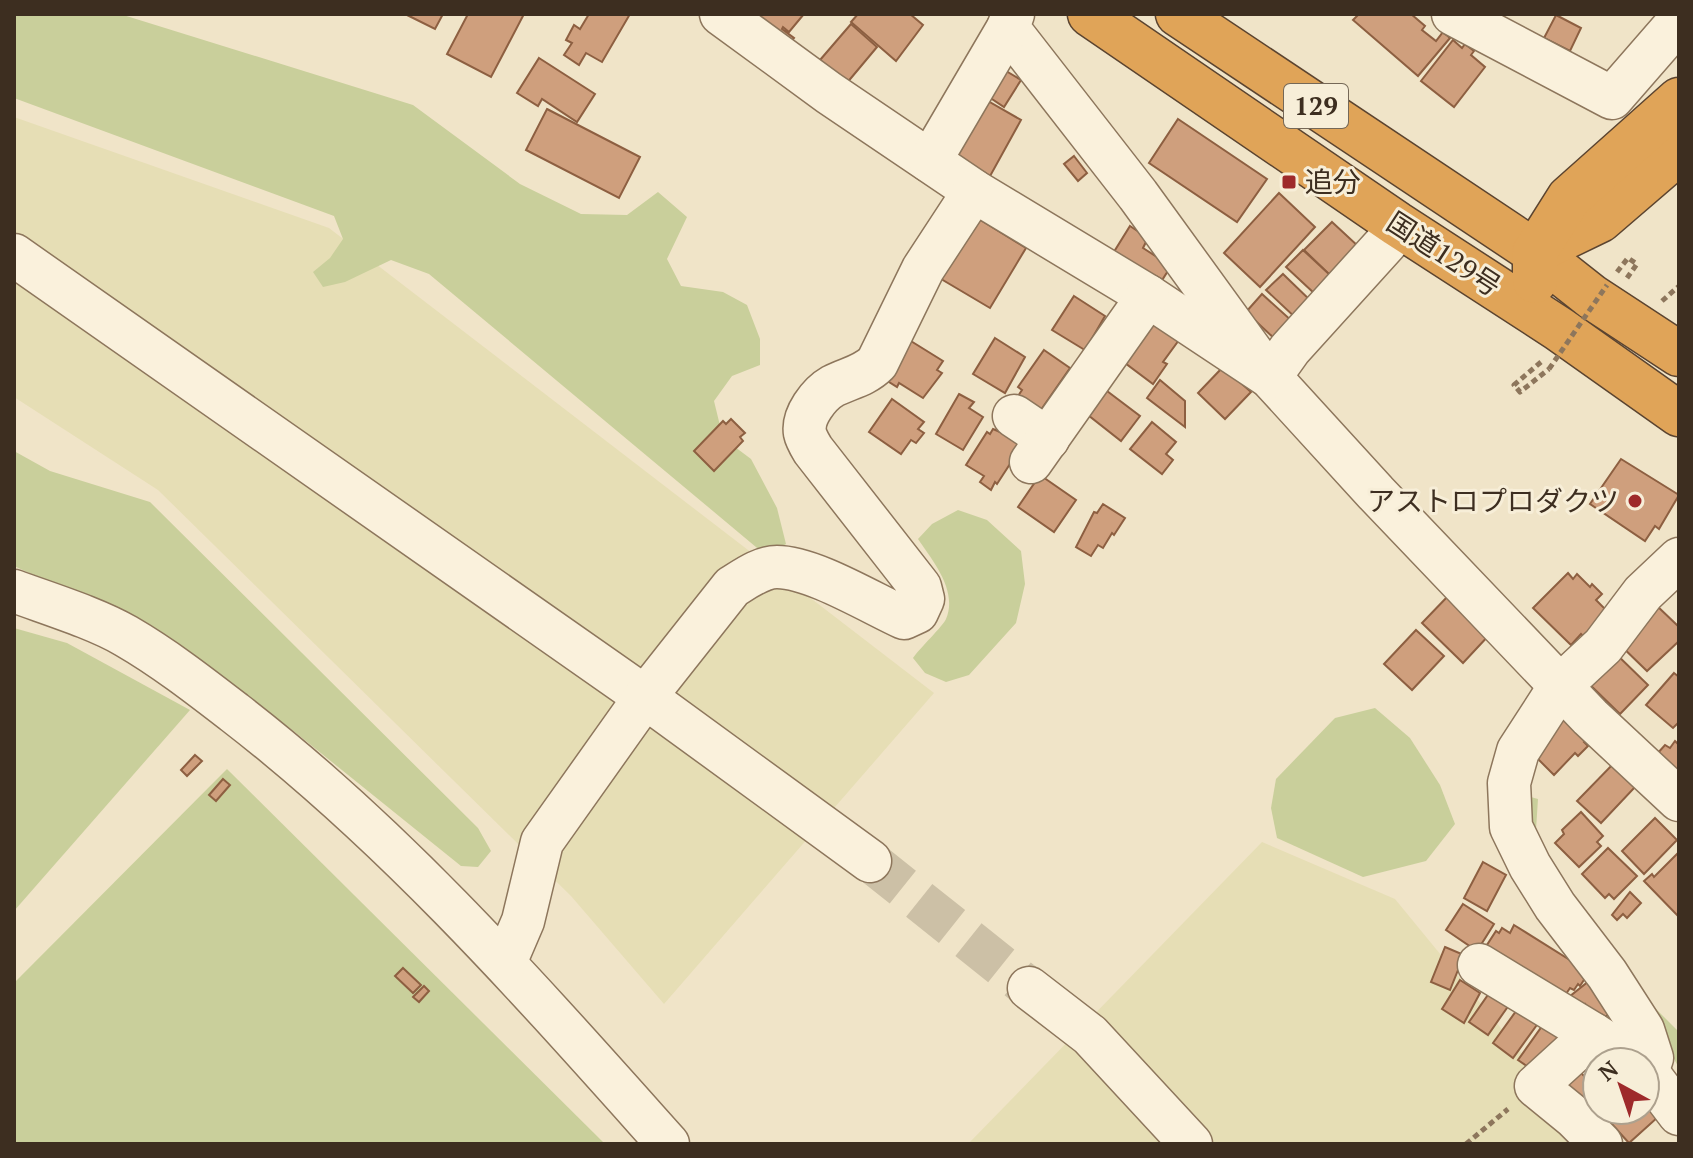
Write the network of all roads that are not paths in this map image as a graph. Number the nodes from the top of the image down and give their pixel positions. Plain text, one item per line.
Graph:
1 (721, 14) edge
2 (1090, 14) edge
3 (1178, 14) edge
4 (1453, 14) edge
5 (1010, 21) edge
6 (1679, 21) edge
7 (1679, 100) edge
8 (1679, 152) edge
9 (930, 161) junction
10 (974, 191) junction
11 (1454, 198) junction
12 (1584, 209) junction
13 (1397, 224) junction
14 (1535, 252) junction
15 (14, 255) edge
16 (1447, 257) junction
17 (1599, 291) junction
18 (1148, 296) junction
19 (1550, 353) junction
20 (1679, 354) edge
21 (1270, 377) junction
22 (1679, 414) edge
23 (1014, 416) dead end
24 (1669, 579) edge
25 (14, 591) edge
26 (1560, 686) junction
27 (645, 697) junction
28 (1679, 800) edge
29 (870, 861) tunnel mouth
30 (505, 963) junction
31 (1479, 965) dead end
32 (1029, 988) tunnel mouth
33 (1593, 1034) junction
34 (1611, 1046) edge
35 (1648, 1046) edge
36 (1661, 1091) edge
37 (1679, 1114) edge
38 (668, 1144) edge
39 (1191, 1144) edge
40 (1601, 1144) edge

1 - 9 street
2 - 13 highway, 国道129号 / 129
3 - 11 highway, 国道129号 / 129
4 - 6 street
5 - 9 street
5 - 21 street
7 - 12 highway
8 - 12 highway
9 - 10 street
10 - 18 street
10 - 27 street
11 - 12 highway
11 - 14 highway, 国道129号 / 129
12 - 14 highway
12 - 17 highway
13 - 16 highway, 国道129号 / 129
13 - 21 street
14 - 16 highway
14 - 17 highway, 国道129号 / 129
14 - 19 highway
15 - 27 street
16 - 19 highway, 国道129号 / 129
17 - 20 highway, 国道129号 / 129
18 - 21 street
18 - 23 street
19 - 22 highway, 国道129号 / 129
21 - 26 street
24 - 26 street
25 - 30 street
26 - 28 street
26 - 35 street
27 - 29 street
27 - 30 street
30 - 38 street
31 - 33 street
32 - 39 street
33 - 34 street
33 - 40 street
36 - 37 street

